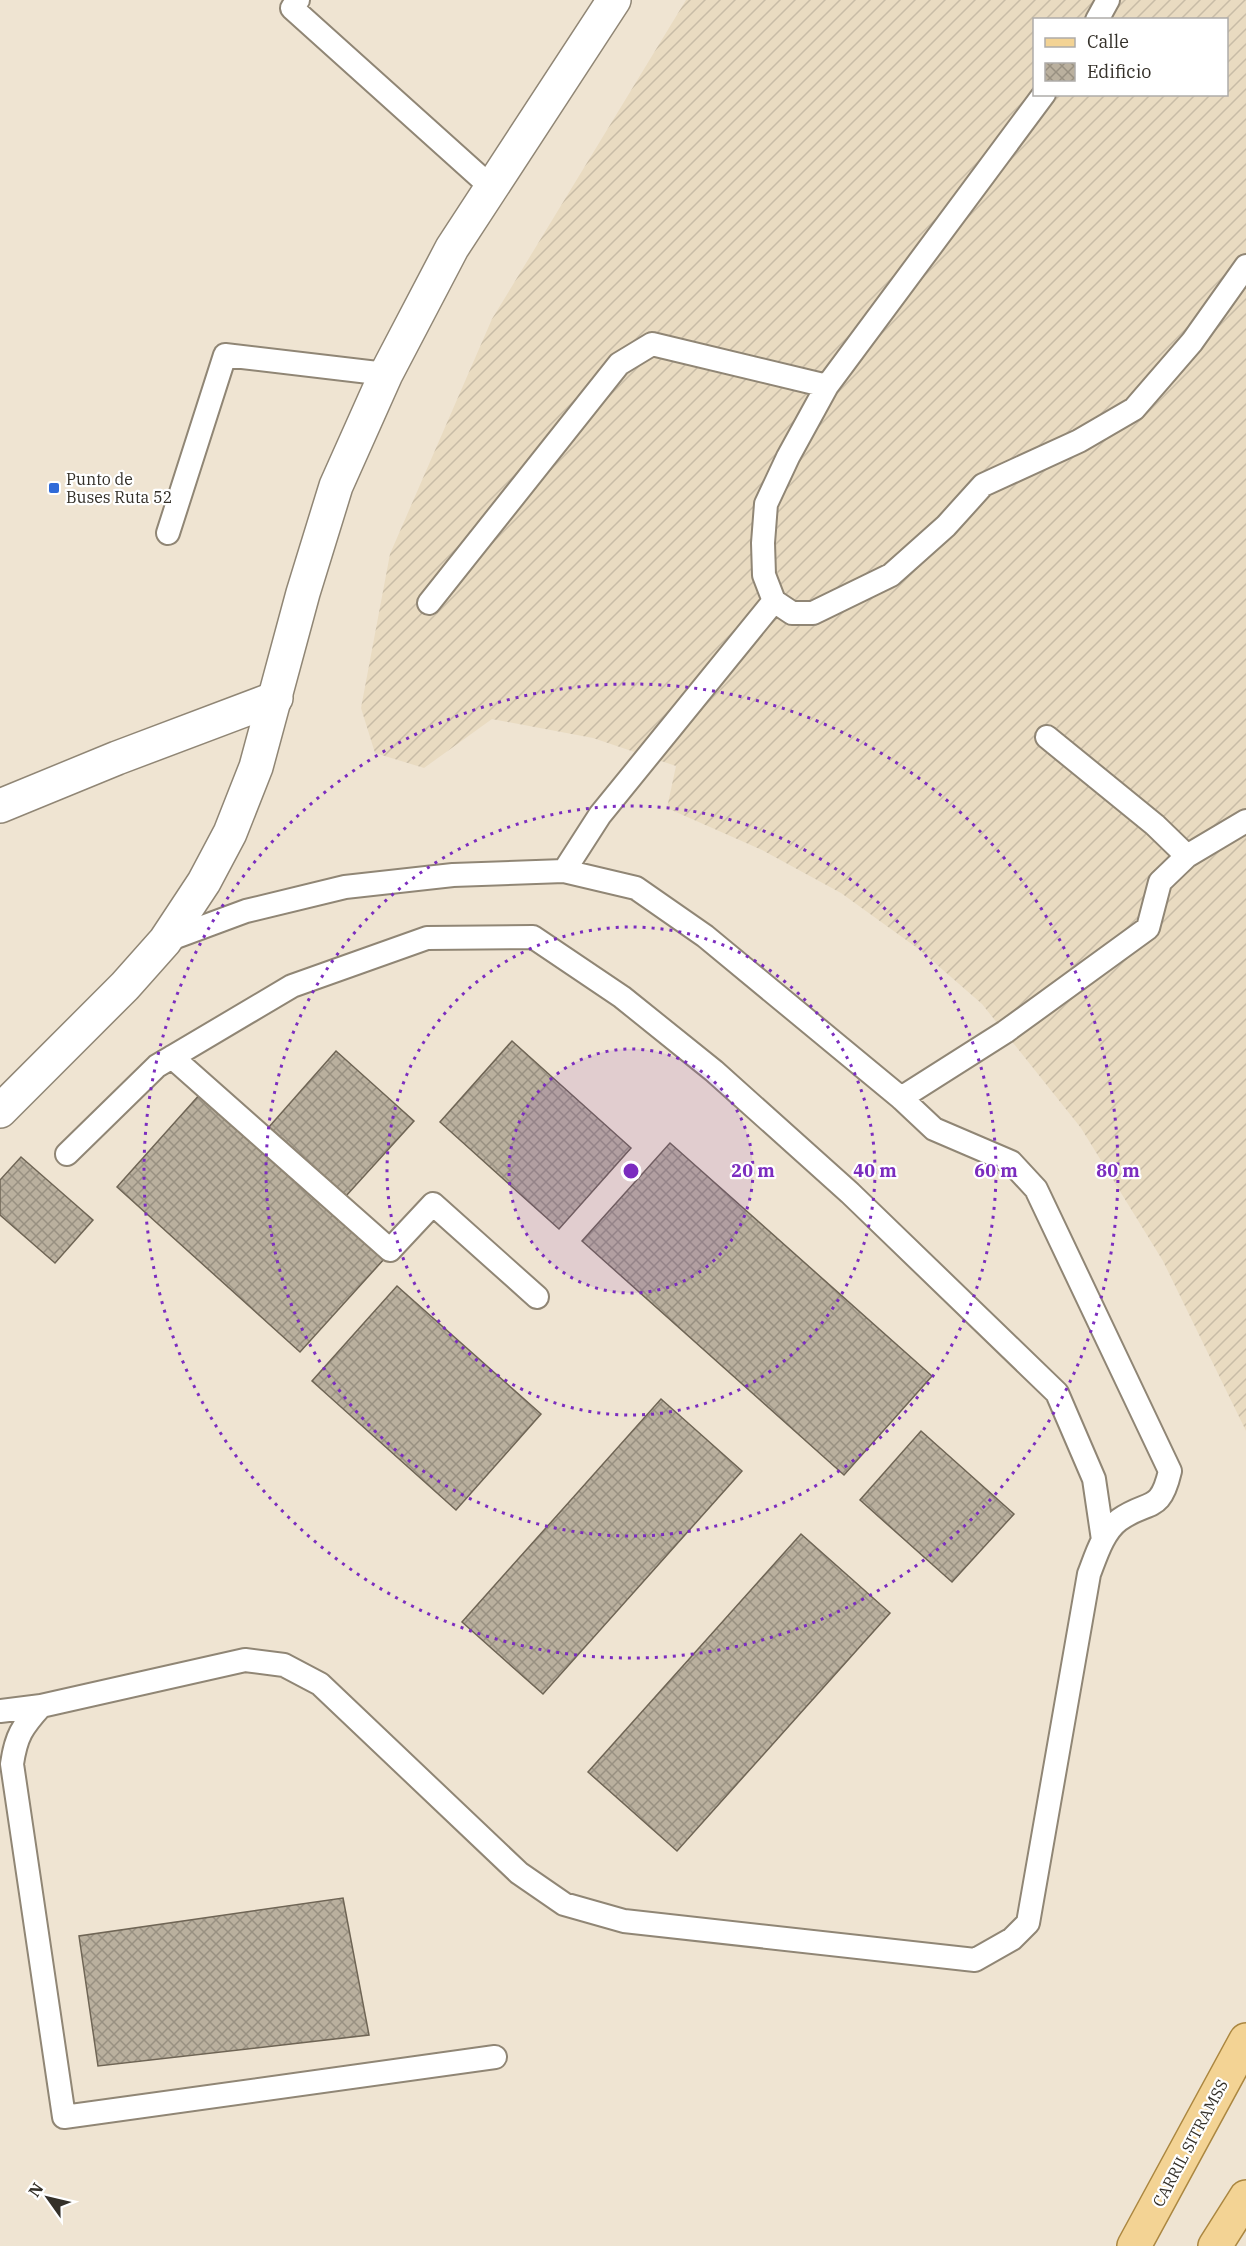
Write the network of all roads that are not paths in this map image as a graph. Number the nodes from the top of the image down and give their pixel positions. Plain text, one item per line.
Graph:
1 (298, 0) edge
2 (614, 0) edge
3 (1108, 0) edge
4 (1098, 18) edge
5 (1043, 96) edge
6 (491, 186) junction
7 (1246, 266) edge
8 (386, 374) junction
9 (827, 386) junction
10 (168, 533) dead end
11 (774, 601) junction
12 (429, 603) dead end
13 (276, 698) junction
14 (1047, 737) dead end
15 (0, 806) edge
16 (1246, 821) edge
17 (1187, 856) junction
18 (564, 871) junction
19 (165, 941) junction
20 (172, 1057) junction
21 (901, 1098) junction
22 (0, 1111) edge
23 (67, 1154) dead end
24 (537, 1297) dead end
25 (1103, 1540) junction
26 (41, 1706) junction
27 (0, 1711) edge
28 (1246, 2040) edge
29 (495, 2057) dead end
30 (1246, 2197) edge
31 (1134, 2246) edge
32 (1215, 2246) edge

1 - 6 lane
2 - 6 street
3 - 4 lane
5 - 9 lane
6 - 8 street
7 - 11 lane
8 - 10 lane
8 - 13 street
9 - 11 lane
9 - 12 lane
11 - 18 lane
13 - 15 street
13 - 19 street
14 - 17 lane
16 - 17 lane
17 - 21 lane
18 - 19 lane
18 - 21 lane
19 - 22 street
20 - 23 lane
20 - 24 lane
20 - 25 lane
21 - 25 lane
25 - 26 lane
26 - 27 lane
26 - 29 lane
28 - 31 main road, CARRIL SITRAMSS
30 - 32 main road

